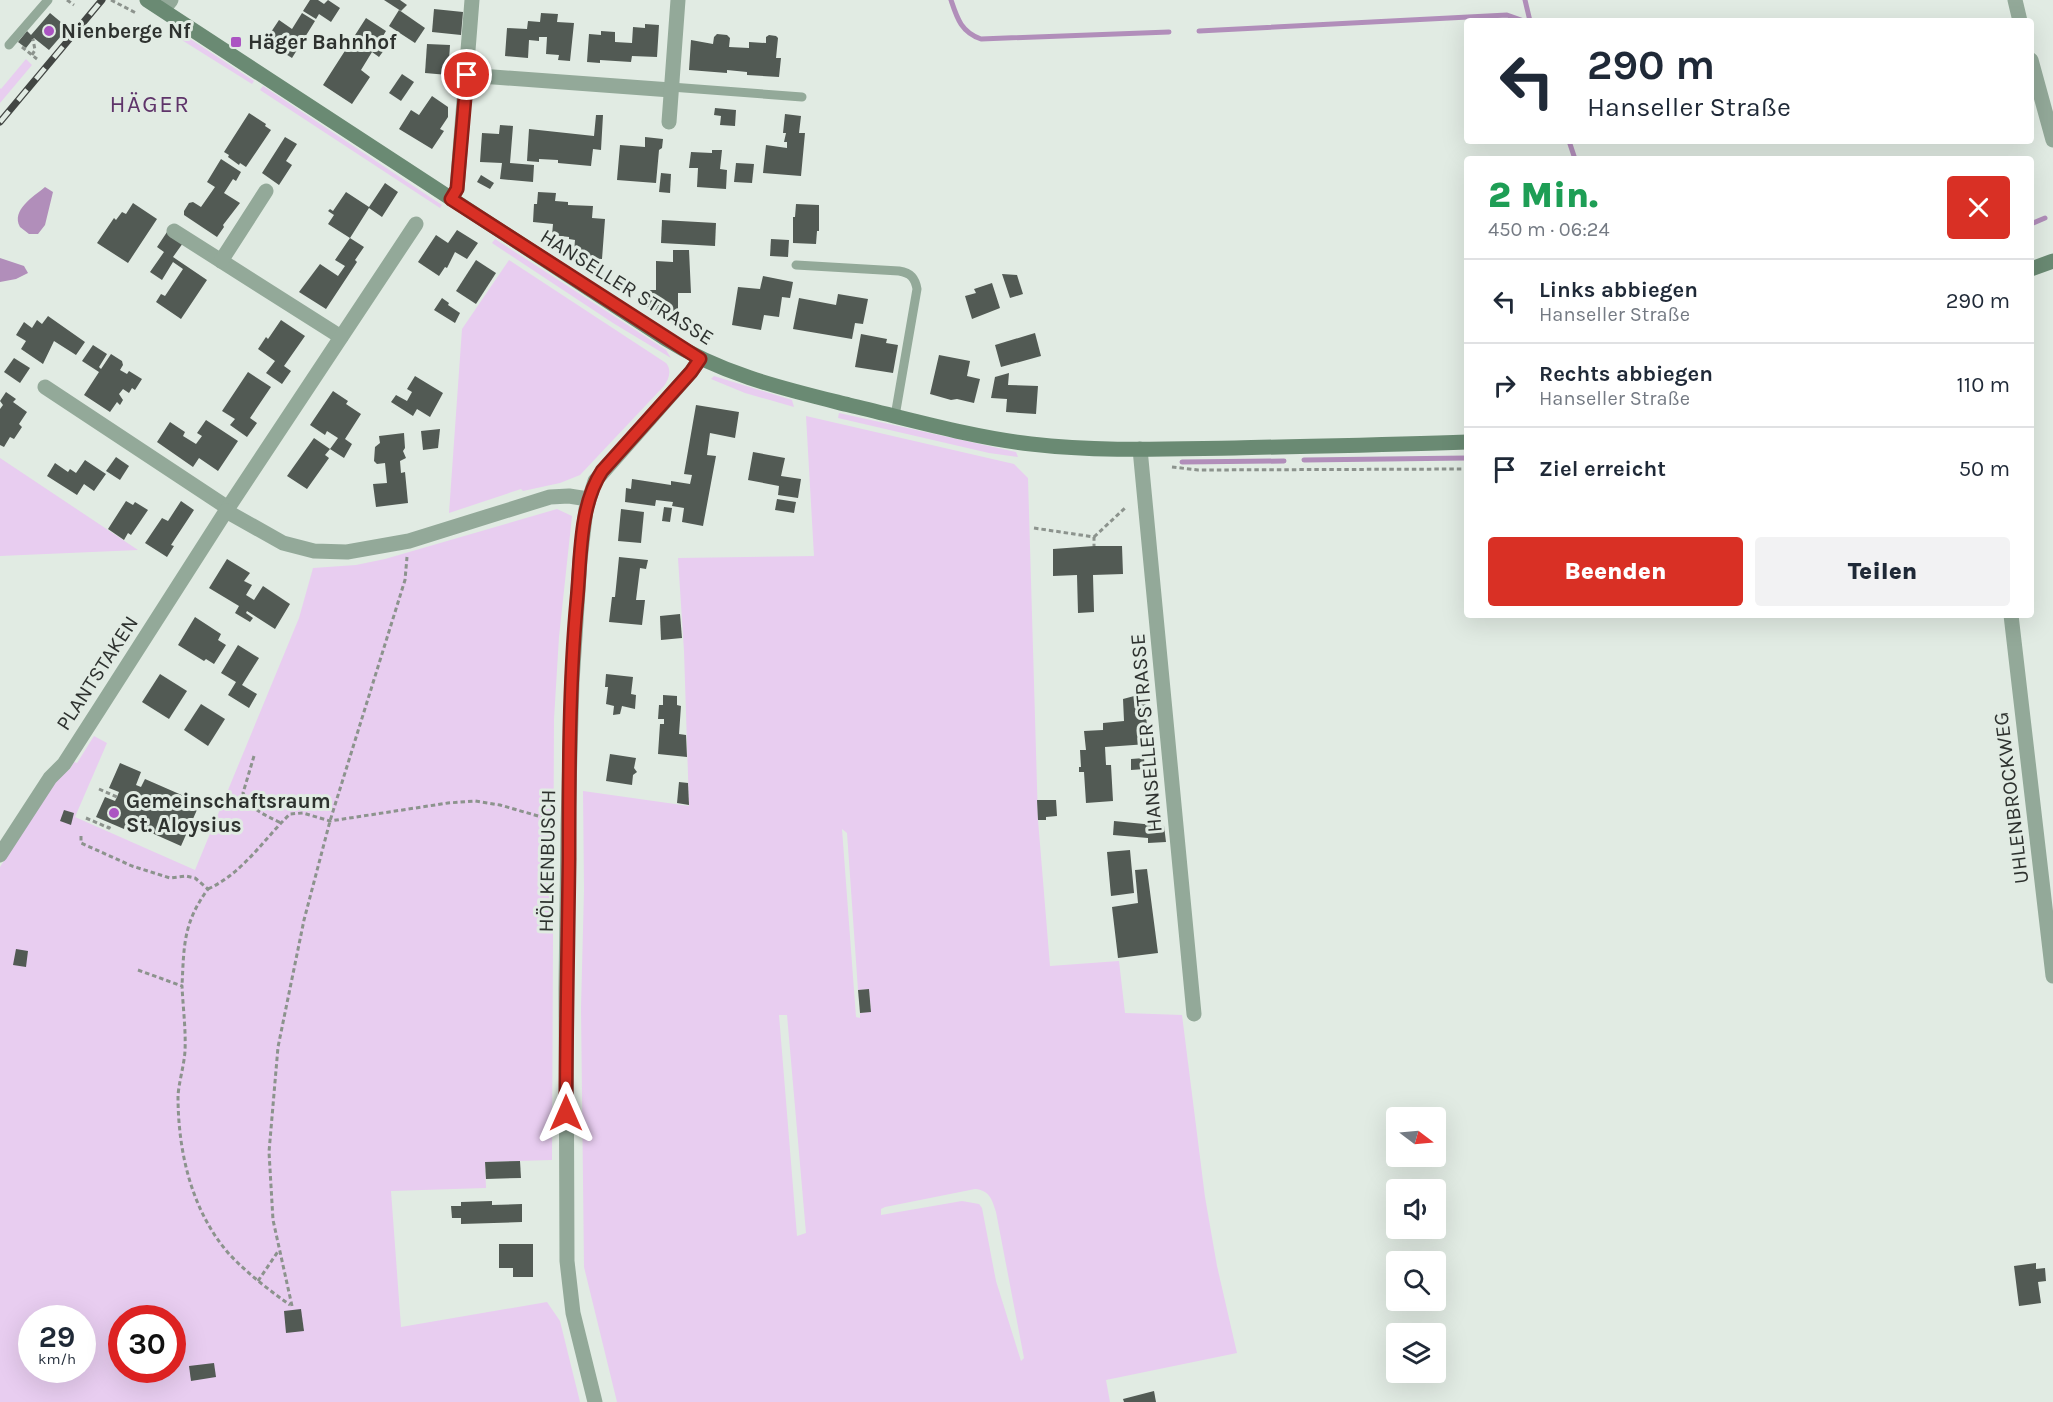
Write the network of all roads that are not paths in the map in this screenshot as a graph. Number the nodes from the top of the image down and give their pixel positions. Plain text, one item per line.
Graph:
1 (48, 0) edge
2 (147, 0) edge
3 (472, 0) edge
4 (678, 0) edge
5 (2014, 0) edge
6 (167, 5) edge
7 (2019, 18) edge
8 (9, 45) dead end
9 (2034, 71) edge
10 (467, 75) junction
11 (671, 88) junction
12 (802, 97) dead end
13 (669, 122) dead end
14 (2053, 140) edge
15 (266, 190) dead end
16 (451, 199) junction
17 (416, 224) dead end
18 (174, 231) dead end
19 (221, 261) junction
20 (2053, 261) edge
21 (796, 264) dead end
22 (2034, 268) edge
23 (341, 337) junction
24 (700, 359) junction
25 (45, 387) dead end
26 (895, 416) junction
27 (1464, 442) edge
28 (1141, 457) junction
29 (588, 500) junction
30 (227, 510) junction
31 (2011, 618) edge
32 (0, 855) edge
33 (2053, 976) edge
34 (1194, 1014) dead end
35 (595, 1402) edge

1 - 8 lane
2 - 6 main road, HANSELLER STRASSE
3 - 10 street
4 - 11 street
5 - 7 street
6 - 16 main road, HANSELLER STRASSE
9 - 14 street
10 - 11 street
10 - 16 street
11 - 12 lane
11 - 13 street
15 - 19 street
16 - 24 main road, HANSELLER STRASSE
17 - 23 street, PLANTSTAKEN
18 - 19 street
19 - 23 street
20 - 22 main road
21 - 26 lane
23 - 30 street, PLANTSTAKEN
24 - 26 main road, HANSELLER STRASSE
24 - 29 street, HÖLKENBUSCH
25 - 30 street
26 - 28 main road, HANSELLER STRASSE
27 - 28 main road, HANSELLER STRASSE
28 - 34 street, HANSELLER STRASSE
29 - 30 street
29 - 35 street, HÖLKENBUSCH
30 - 32 street, PLANTSTAKEN
31 - 33 street, UHLENBROCKWEG

